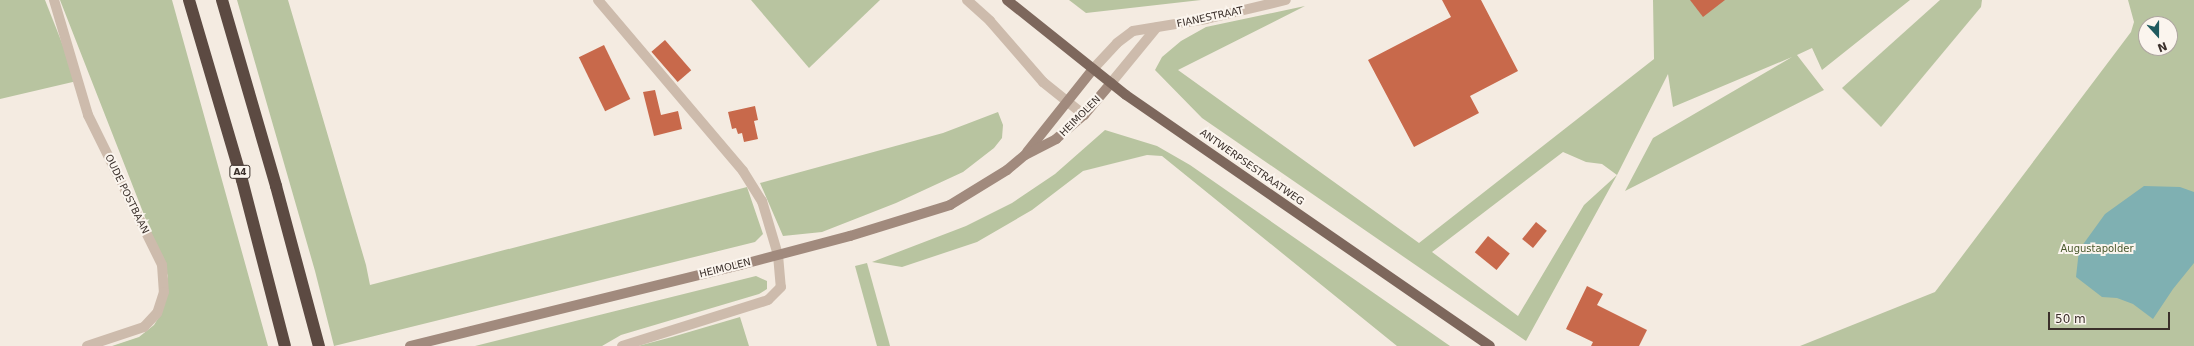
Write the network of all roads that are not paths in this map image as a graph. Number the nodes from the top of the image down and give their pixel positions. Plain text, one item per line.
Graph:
1 (54, 0) edge
2 (189, 0) edge
3 (222, 0) edge
4 (598, 0) edge
5 (967, 0) edge
6 (1007, 0) edge
7 (1286, 0) edge
8 (1157, 28) junction
9 (1093, 69) junction
10 (1111, 83) junction
11 (1067, 102) junction
12 (1084, 114) junction
13 (1025, 155) junction
14 (778, 255) junction
15 (87, 346) edge
16 (285, 346) edge
17 (319, 346) edge
18 (410, 346) edge
19 (622, 346) edge
20 (1490, 346) edge

1 - 15 street, OUDE POSTBAAN
2 - 16 highway, A4
3 - 17 highway
4 - 14 street
5 - 11 street
6 - 9 main road, ANTWERPSESTRAATWEG
7 - 8 street, FIANESTRAAT
8 - 9 street, FIANESTRAAT
8 - 10 street
9 - 10 main road, ANTWERPSESTRAATWEG
9 - 11 street, HEIMOLEN
10 - 12 street, HEIMOLEN
10 - 20 main road, ANTWERPSESTRAATWEG
11 - 12 street
11 - 13 street, HEIMOLEN
12 - 13 street, HEIMOLEN
13 - 14 street, HEIMOLEN
14 - 18 street, HEIMOLEN
14 - 19 street

